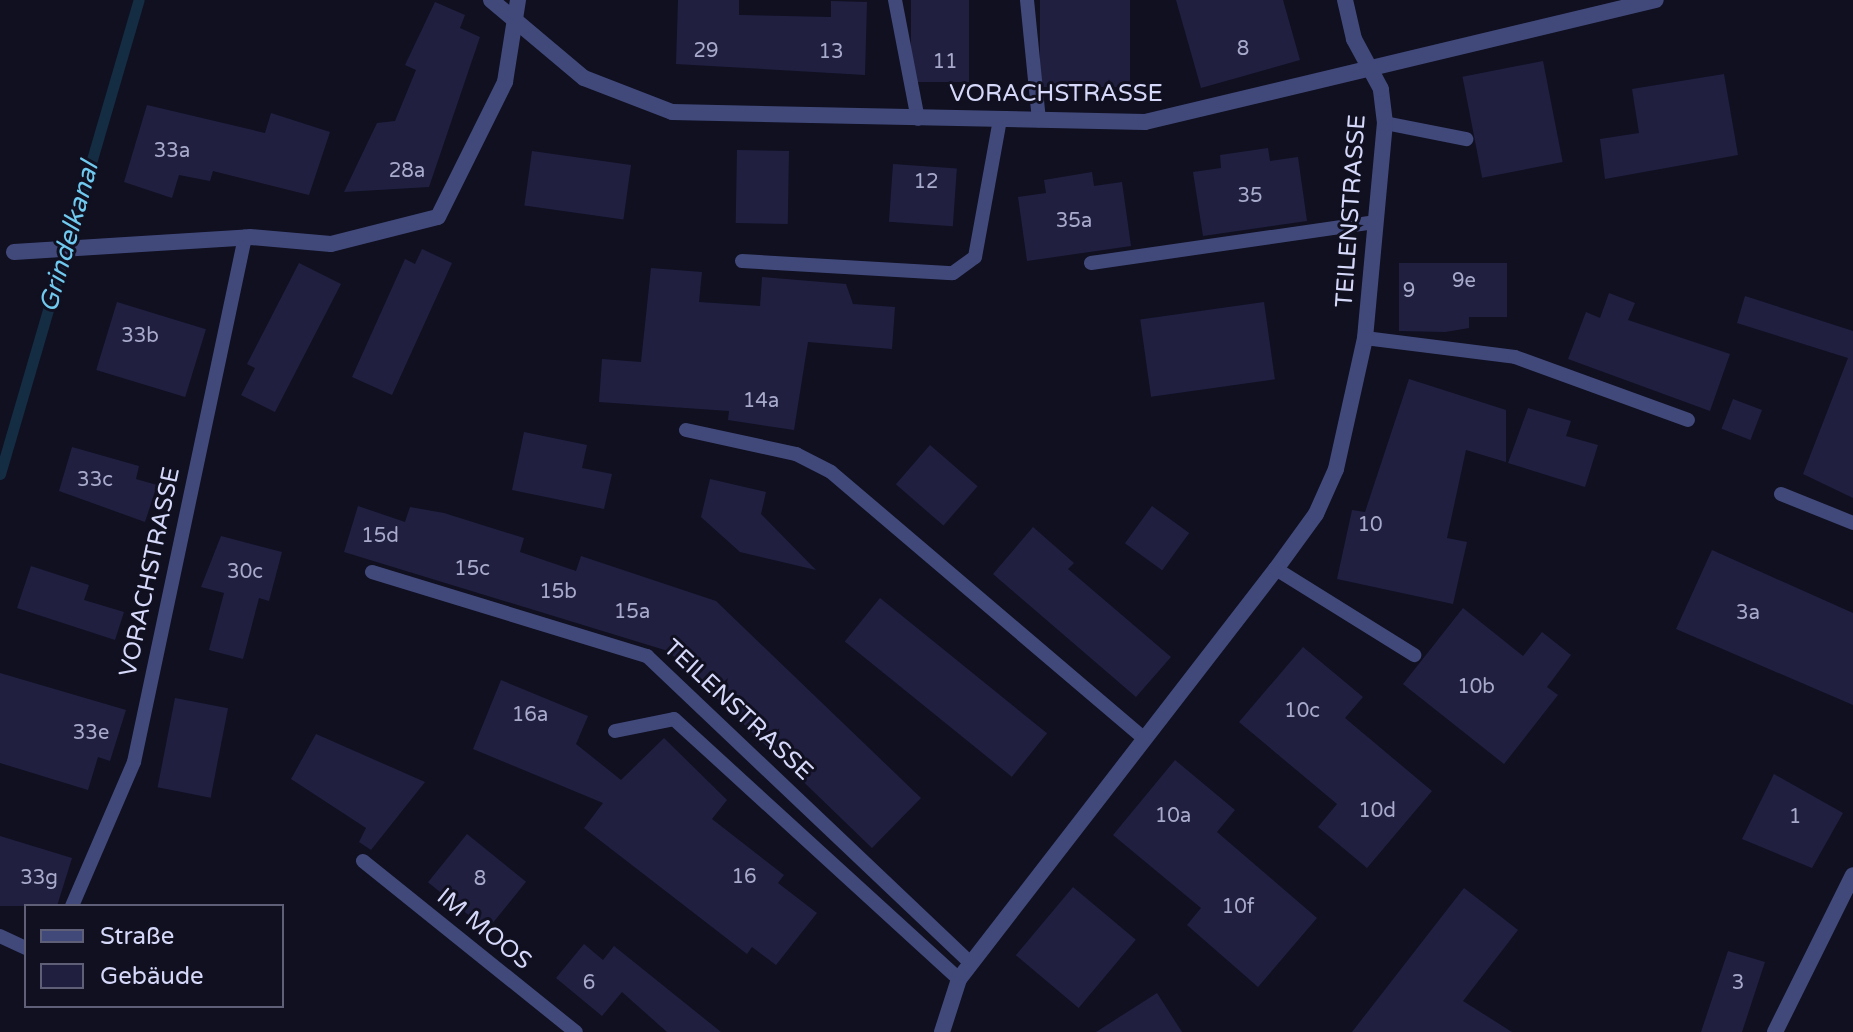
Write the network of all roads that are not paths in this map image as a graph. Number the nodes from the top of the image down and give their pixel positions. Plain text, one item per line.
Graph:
1 (491, 0) edge
2 (518, 0) edge
3 (895, 0) edge
4 (1027, 0) edge
5 (1345, 0) edge
6 (1656, 0) edge
7 (516, 22) junction
8 (1366, 63) junction
9 (918, 119) junction
10 (1000, 120) junction
11 (1039, 120) junction
12 (1385, 123) junction
13 (1466, 139) dead end
14 (1376, 222) junction
15 (245, 237) junction
16 (14, 252) dead end
17 (742, 261) dead end
18 (1091, 263) dead end
19 (1365, 338) junction
20 (1688, 420) dead end
21 (686, 430) dead end
22 (1781, 494) dead end
23 (1853, 523) edge
24 (1276, 569) junction
25 (372, 572) dead end
26 (1414, 655) dead end
27 (615, 731) dead end
28 (1143, 738) junction
29 (363, 861) dead end
30 (1853, 875) edge
31 (73, 904) edge
32 (0, 936) edge
33 (24, 947) edge
34 (971, 963) junction
35 (959, 979) junction
36 (576, 1032) edge
37 (942, 1032) edge
38 (1775, 1032) edge

1 - 7 street, VORACHSTRASSE
2 - 7 street
3 - 9 lane
4 - 11 lane
5 - 8 street, TEILENSTRASSE
6 - 8 street, VORACHSTRASSE
7 - 9 street, VORACHSTRASSE
7 - 15 street
8 - 11 street, VORACHSTRASSE
8 - 12 street, TEILENSTRASSE
9 - 10 street, VORACHSTRASSE
10 - 11 street, VORACHSTRASSE
10 - 17 lane
12 - 13 lane
12 - 14 street, TEILENSTRASSE
14 - 18 lane
14 - 19 street, TEILENSTRASSE
15 - 16 street
15 - 31 lane, VORACHSTRASSE
19 - 20 lane, TEILENSTRASSE
19 - 24 street, TEILENSTRASSE
21 - 28 lane
22 - 23 lane
24 - 26 lane
24 - 28 street, TEILENSTRASSE
25 - 34 lane, TEILENSTRASSE
27 - 35 lane, TEILENSTRASSE
28 - 34 street, TEILENSTRASSE
29 - 36 lane, IM MOOS
30 - 38 street
32 - 33 lane
34 - 35 street, TEILENSTRASSE
35 - 37 street, TEILENSTRASSE

